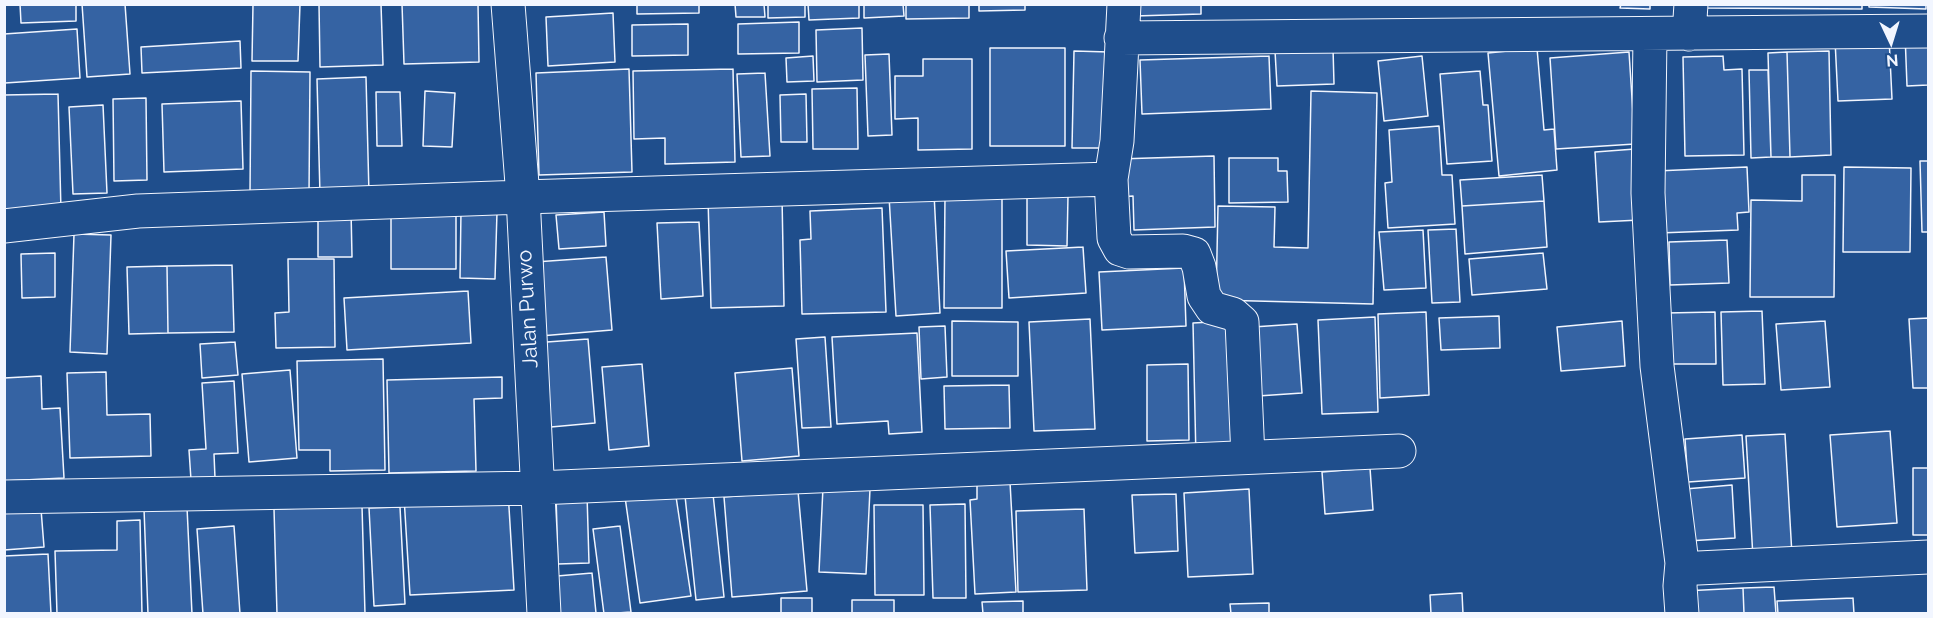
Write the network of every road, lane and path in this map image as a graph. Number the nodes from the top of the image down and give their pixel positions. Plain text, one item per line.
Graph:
1 (508, 4) edge
2 (1124, 4) edge
3 (1690, 20) edge
4 (1929, 31) edge
5 (1650, 35) junction
6 (1121, 38) junction
7 (1111, 178) junction
8 (523, 196) junction
9 (4, 226) edge
10 (1399, 451) dead end
11 (1248, 457) junction
12 (537, 488) junction
13 (4, 497) edge
14 (1929, 557) edge
15 (1682, 563) junction
16 (544, 614) edge
17 (1682, 614) edge

1 - 8 street, Jalan Purwo
2 - 6 street
3 - 4 street
3 - 5 street
5 - 6 street
5 - 15 street
6 - 7 street
7 - 8 street
7 - 11 street
8 - 9 street
8 - 12 street, Jalan Purwo
10 - 11 street
11 - 12 street
12 - 13 street
12 - 16 street, Jalan Purwo
14 - 15 street
15 - 17 street

